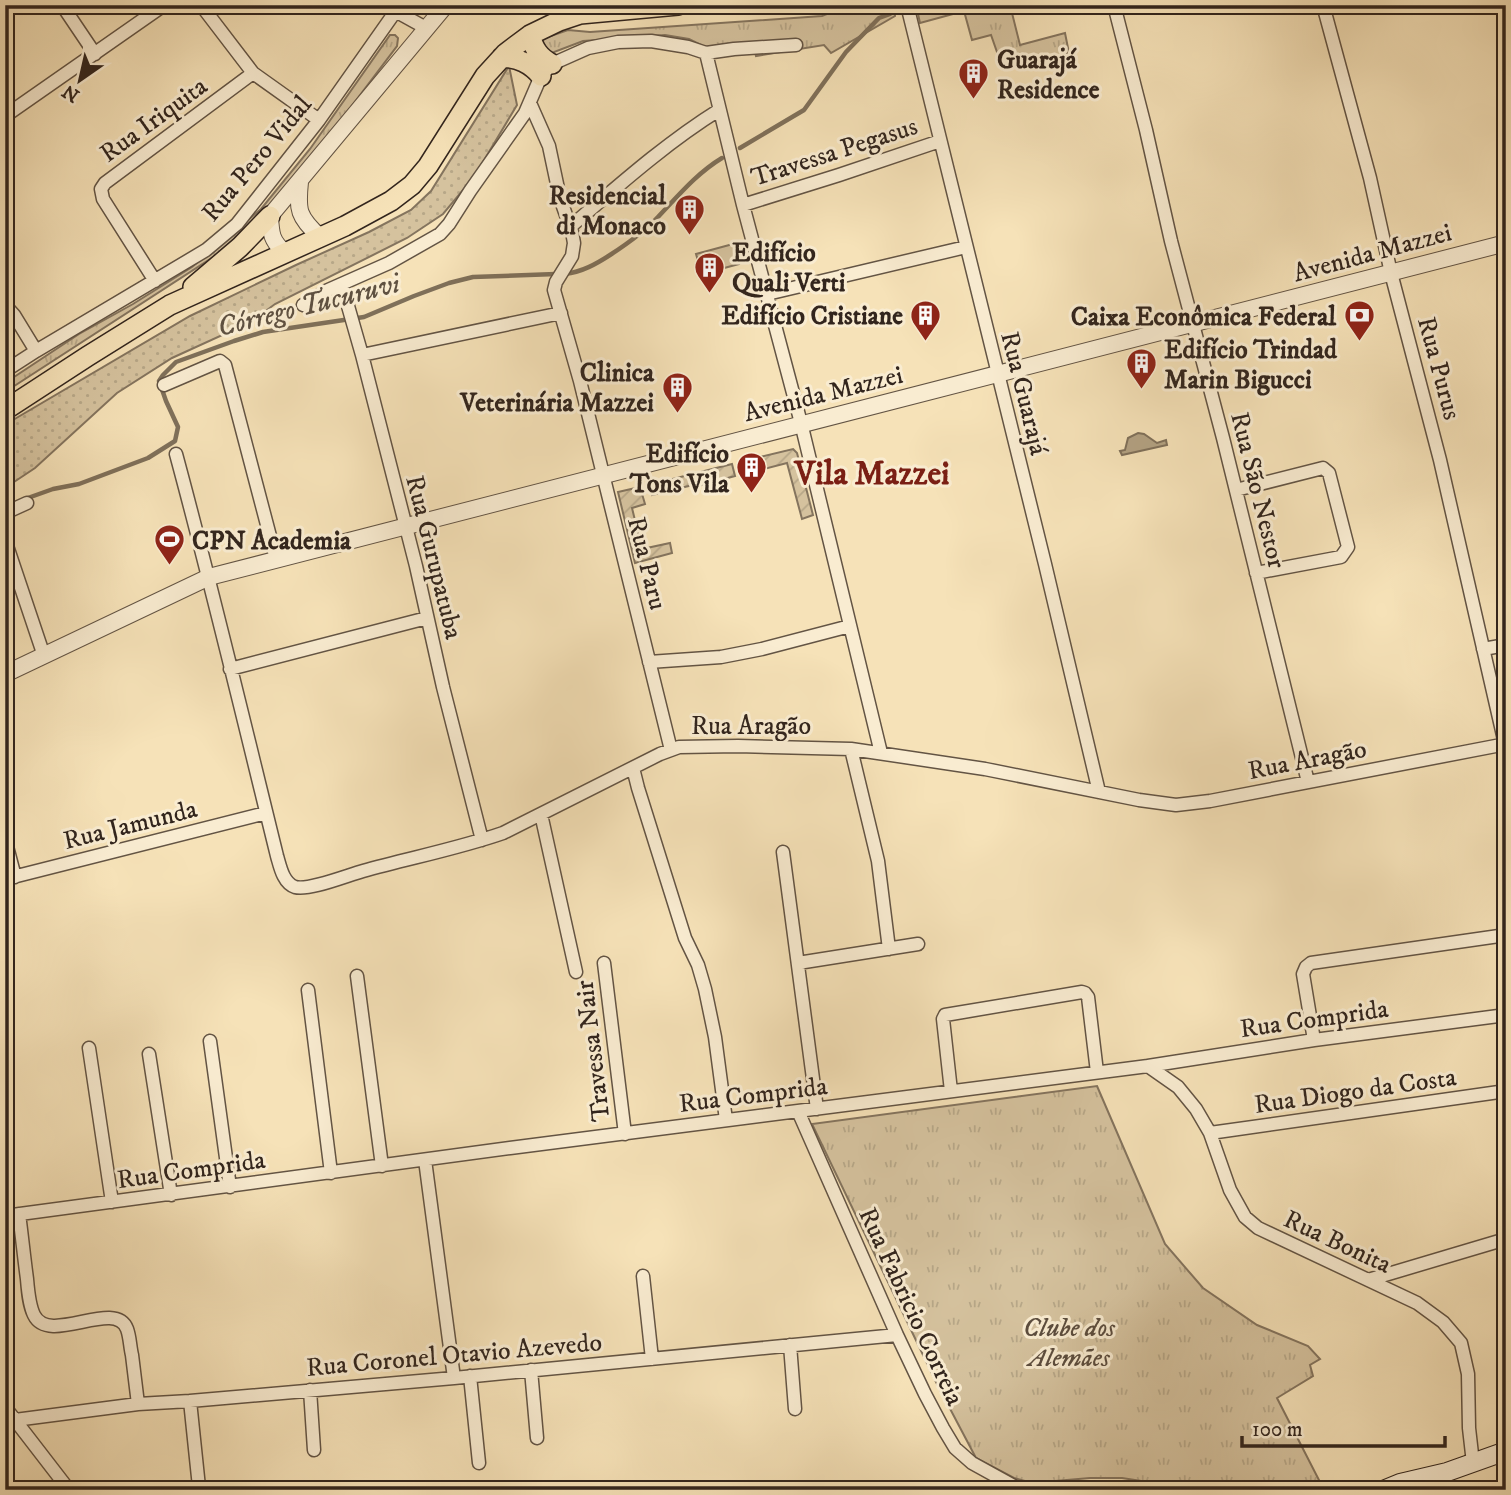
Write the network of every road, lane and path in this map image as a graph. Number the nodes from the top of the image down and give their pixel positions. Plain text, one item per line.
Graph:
1 (62, 5) edge
2 (164, 5) edge
3 (201, 5) edge
4 (446, 5) edge
5 (678, 5) edge
6 (907, 5) edge
7 (1114, 5) edge
8 (1323, 5) edge
9 (398, 8) edge
10 (426, 28) junction
11 (530, 35) junction
12 (796, 45) dead end
13 (706, 53) junction
14 (95, 54) junction
15 (502, 57) junction
16 (546, 70) junction
17 (253, 73) junction
18 (530, 103) junction
19 (719, 110) junction
20 (5, 116) edge
21 (319, 120) junction
22 (940, 141) junction
23 (300, 181) junction
24 (743, 205) junction
25 (270, 216) junction
26 (570, 227) junction
27 (320, 237) junction
28 (1506, 243) edge
29 (966, 247) junction
30 (285, 253) junction
31 (1391, 273) junction
32 (155, 281) junction
33 (342, 285) junction
34 (766, 294) junction
35 (5, 305) edge
36 (303, 305) dead end
37 (170, 306) junction
38 (561, 313) junction
39 (1194, 323) junction
40 (36, 351) junction
41 (362, 355) junction
42 (5, 371) edge
43 (997, 373) junction
44 (164, 385) dead end
45 (5, 410) edge
46 (801, 423) junction
47 (176, 454) dead end
48 (603, 475) junction
49 (1236, 490) junction
50 (27, 503) dead end
51 (5, 513) edge
52 (405, 526) junction
53 (5, 540) edge
54 (276, 559) junction
55 (1256, 573) junction
56 (209, 577) junction
57 (427, 618) junction
58 (850, 625) junction
59 (1506, 645) edge
60 (1483, 649) junction
61 (44, 656) junction
62 (649, 663) junction
63 (230, 669) junction
64 (5, 674) edge
65 (1505, 744) edge
66 (851, 749) junction
67 (671, 750) junction
68 (881, 752) junction
69 (633, 768) junction
70 (1308, 782) junction
71 (1099, 793) junction
72 (266, 813) junction
73 (541, 814) junction
74 (5, 839) edge
75 (482, 840) junction
76 (783, 852) dead end
77 (10, 878) edge
78 (1506, 935) edge
79 (918, 944) dead end
80 (889, 949) junction
81 (604, 963) dead end
82 (798, 963) junction
83 (576, 972) dead end
84 (357, 976) dead end
85 (308, 990) dead end
86 (1506, 1015) edge
87 (1314, 1040) junction
88 (210, 1041) dead end
89 (89, 1048) dead end
90 (149, 1054) dead end
91 (1148, 1066) junction
92 (1097, 1072) junction
93 (951, 1091) junction
94 (1506, 1091) edge
95 (817, 1109) junction
96 (798, 1111) junction
97 (726, 1120) junction
98 (1210, 1133) junction
99 (625, 1134) junction
100 (425, 1160) junction
101 (382, 1166) junction
102 (331, 1174) junction
103 (230, 1187) junction
104 (171, 1195) junction
105 (112, 1202) junction
106 (19, 1214) junction
107 (5, 1216) edge
108 (1506, 1239) edge
109 (643, 1276) dead end
110 (1368, 1280) junction
111 (897, 1335) junction
112 (790, 1345) junction
113 (652, 1359) junction
114 (531, 1370) junction
115 (470, 1376) junction
116 (454, 1378) junction
117 (310, 1390) junction
118 (190, 1401) junction
119 (138, 1404) junction
120 (5, 1406) edge
121 (795, 1409) dead end
122 (15, 1420) junction
123 (537, 1438) dead end
124 (1506, 1441) edge
125 (314, 1450) dead end
126 (1506, 1451) edge
127 (1472, 1458) junction
128 (479, 1463) dead end
129 (199, 1487) dead end
130 (1392, 1487) edge
131 (69, 1490) edge
132 (1021, 1490) edge

1 - 14 street
2 - 14 street
3 - 17 street
4 - 10 street
5 - 11 main road
6 - 22 street, Rua Guarajá
7 - 39 street, Rua São Nestor
8 - 31 street, Rua Purus
9 - 10 street
9 - 21 street, Rua Pero Vidal
10 - 23 street
11 - 15 main road
11 - 16 main road
12 - 13 street
13 - 16 street
13 - 19 street
14 - 20 street
15 - 16 main road
15 - 27 main road
16 - 18 street
17 - 21 street
17 - 32 street, Rua Iriquita
18 - 26 street
18 - 33 street
19 - 24 street
19 - 26 street
21 - 32 street, Rua Pero Vidal
22 - 24 street, Travessa Pegasus
22 - 29 street, Rua Guarajá
23 - 25 street
23 - 27 street
24 - 34 street
25 - 30 street
25 - 37 main road
26 - 38 street, Rua Paru
27 - 30 main road
28 - 31 street, Avenida Mazzei
29 - 34 street
29 - 43 street, Rua Guarajá
30 - 37 main road
31 - 39 street, Avenida Mazzei
31 - 60 street, Rua Purus
32 - 40 street, Rua Pero Vidal
33 - 36 street
33 - 41 street, Rua Gurupatuba
34 - 46 street
35 - 40 street
37 - 45 main road
38 - 41 street
38 - 48 street, Rua Paru
39 - 43 street, Avenida Mazzei
39 - 49 street, Rua São Nestor
40 - 42 street, Rua Pero Vidal
41 - 52 street, Rua Gurupatuba
43 - 46 street, Avenida Mazzei
43 - 71 street, Rua Guarajá
44 - 54 street
46 - 48 street, Avenida Mazzei
46 - 58 street
47 - 56 street
48 - 52 street, Avenida Mazzei
48 - 62 street, Rua Paru
49 - 55 street, Rua São Nestor
49 - 55 street
50 - 51 street
52 - 54 street, Avenida Mazzei
52 - 57 street, Rua Gurupatuba
53 - 61 street
54 - 56 street, Avenida Mazzei
55 - 70 street, Rua São Nestor
56 - 61 street, Avenida Mazzei
56 - 63 street, Rua Aragão
57 - 63 street
57 - 75 street, Rua Gurupatuba
58 - 62 street
58 - 68 street
59 - 60 street
60 - 65 street, Rua Purus
61 - 64 street, Avenida Mazzei
62 - 67 street, Rua Paru
63 - 72 street, Rua Aragão
65 - 70 street, Rua Aragão
66 - 67 street, Rua Aragão
66 - 68 street, Rua Aragão
66 - 80 street
67 - 69 street, Rua Aragão
68 - 71 street, Rua Aragão
69 - 73 street, Rua Aragão
69 - 97 street
70 - 71 street, Rua Aragão
72 - 75 street, Rua Aragão
72 - 77 street, Rua Jamunda
73 - 75 street, Rua Aragão
73 - 83 street
74 - 77 street
76 - 82 street
78 - 87 street
79 - 80 street
80 - 82 street
81 - 99 street, Travessa Nair
82 - 95 street
84 - 101 street
85 - 102 street
86 - 87 street, Rua Comprida
87 - 91 street, Rua Comprida
88 - 103 street
89 - 105 street
90 - 104 street
91 - 92 street, Rua Comprida
91 - 98 street, Rua Bonita
92 - 93 street, Rua Comprida
92 - 93 street
93 - 95 street, Rua Comprida
94 - 98 street, Rua Diogo da Costa
95 - 96 street, Rua Comprida
96 - 97 street, Rua Comprida
96 - 111 street, Rua Fabricio Correia
97 - 99 street, Rua Comprida
98 - 110 street, Rua Bonita
99 - 100 street, Rua Comprida
100 - 101 street, Rua Comprida
100 - 116 street
101 - 102 street, Rua Comprida
102 - 103 street, Rua Comprida
103 - 104 street, Rua Comprida
104 - 105 street, Rua Comprida
105 - 106 street, Rua Comprida
106 - 107 street, Rua Comprida
106 - 119 street
108 - 110 street
109 - 113 street
110 - 127 street, Rua Bonita
111 - 112 street, Rua Coronel Otavio Azevedo
111 - 132 street, Rua Fabricio Correia
112 - 113 street, Rua Coronel Otavio Azevedo
112 - 121 street
113 - 114 street, Rua Coronel Otavio Azevedo
114 - 115 street, Rua Coronel Otavio Azevedo
114 - 123 street
115 - 116 street, Rua Coronel Otavio Azevedo
115 - 128 street
116 - 117 street, Rua Coronel Otavio Azevedo
117 - 118 street, Rua Coronel Otavio Azevedo
117 - 125 street
118 - 119 street, Rua Coronel Otavio Azevedo
118 - 129 street
119 - 122 street, Rua Coronel Otavio Azevedo
120 - 122 street
122 - 131 street
124 - 127 main road
126 - 127 main road
127 - 130 main road

